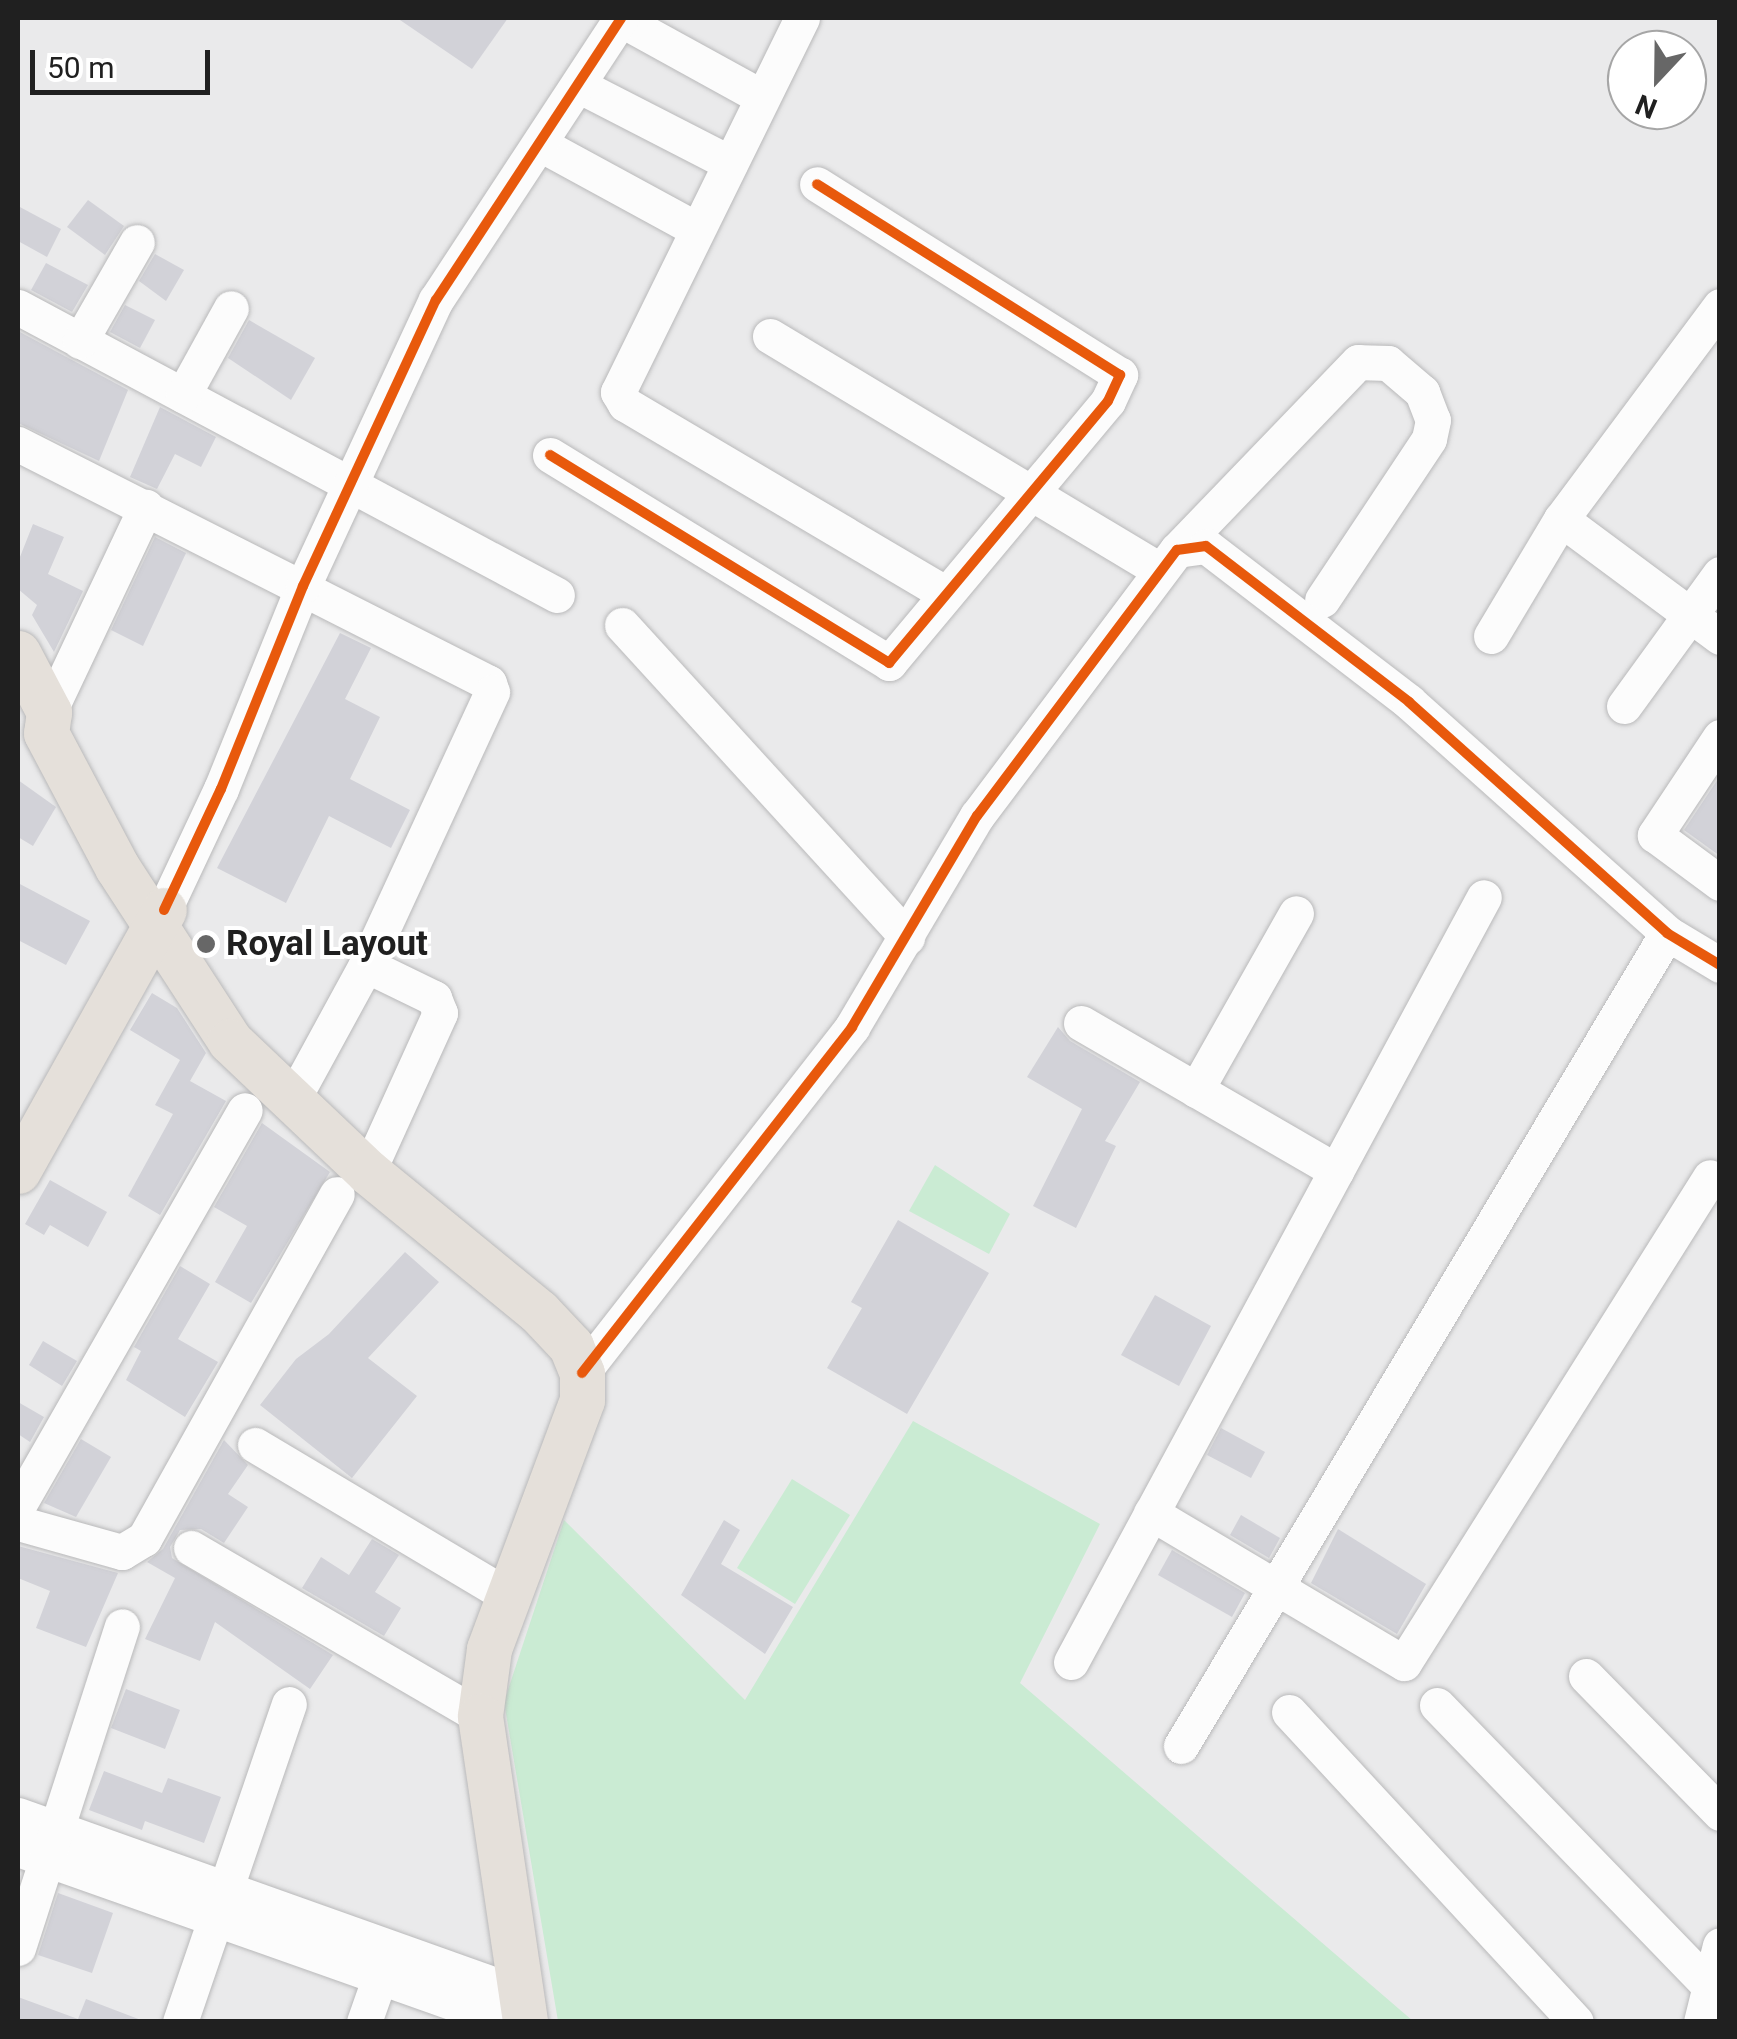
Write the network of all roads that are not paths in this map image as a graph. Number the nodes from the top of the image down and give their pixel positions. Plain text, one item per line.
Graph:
1 (620, 18) edge
2 (790, 22) edge
3 (578, 84) junction
4 (762, 97) junction
5 (540, 144) junction
6 (730, 162) junction
7 (817, 184) dead end
8 (696, 228) junction
9 (137, 242) dead end
10 (1720, 306) edge
11 (18, 307) edge
12 (230, 308) dead end
13 (770, 336) dead end
14 (80, 340) junction
15 (183, 395) junction
16 (18, 444) edge
17 (550, 455) dead end
18 (350, 483) junction
19 (1031, 494) junction
20 (146, 507) junction
21 (1562, 519) junction
22 (1167, 560) junction
23 (1720, 574) edge
24 (302, 586) junction
25 (946, 594) junction
26 (557, 595) dead end
27 (1322, 600) dead end
28 (1690, 618) junction
29 (622, 625) dead end
30 (1491, 636) dead end
31 (1720, 637) edge
32 (18, 654) edge
33 (1624, 706) dead end
34 (49, 712) junction
35 (1720, 736) edge
36 (1720, 884) edge
37 (1484, 897) dead end
38 (152, 908) junction
39 (1296, 913) dead end
40 (1667, 933) junction
41 (908, 937) junction
42 (366, 965) junction
43 (1720, 965) edge
44 (1081, 1024) dead end
45 (1196, 1090) junction
46 (294, 1096) junction
47 (244, 1110) dead end
48 (18, 1112) edge
49 (18, 1171) edge
50 (1336, 1171) junction
51 (1710, 1177) dead end
52 (353, 1183) junction
53 (582, 1373) junction
54 (255, 1445) dead end
55 (18, 1506) edge
56 (1151, 1512) junction
57 (18, 1524) edge
58 (191, 1548) dead end
59 (1276, 1587) junction
60 (508, 1595) junction
61 (122, 1626) dead end
62 (1072, 1662) dead end
63 (1586, 1676) dead end
64 (289, 1704) dead end
65 (1437, 1705) dead end
66 (1288, 1712) dead end
67 (480, 1716) junction
68 (1181, 1746) dead end
69 (1720, 1813) edge
70 (18, 1815) edge
71 (42, 1847) edge
72 (222, 1904) junction
73 (1720, 1945) edge
74 (18, 1948) edge
75 (386, 1962) junction
76 (1710, 1986) junction
77 (518, 2012) edge
78 (180, 2022) edge
79 (364, 2022) edge
80 (1576, 2022) edge
81 (1701, 2022) edge

1 - 3 street
1 - 4 street
2 - 4 street
3 - 5 street
3 - 6 street
4 - 6 street
5 - 8 street
5 - 18 street
6 - 8 street
7 - 19 street
8 - 25 street
9 - 14 street
10 - 21 street
11 - 14 street
12 - 15 street
13 - 19 street
14 - 15 street
15 - 18 street
16 - 20 street
17 - 25 street
18 - 24 street
18 - 26 street
19 - 22 street
19 - 25 street
20 - 24 street
20 - 34 street
21 - 28 street
21 - 30 street
22 - 27 street
22 - 40 street
22 - 41 street
23 - 28 street
24 - 38 street
24 - 42 street
28 - 31 street
28 - 33 street
29 - 41 street
32 - 34 main road
34 - 38 main road
35 - 36 street
37 - 50 street
38 - 46 main road
38 - 48 main road
38 - 49 main road
39 - 45 street
40 - 43 street
40 - 59 street
41 - 53 street
42 - 46 street
42 - 52 street
44 - 45 street
45 - 50 street
46 - 52 main road
47 - 55 street
50 - 56 street
51 - 59 street
52 - 53 main road
52 - 57 street
53 - 60 main road
54 - 60 street
56 - 59 street
56 - 62 street
58 - 67 street
59 - 68 street
60 - 67 main road
61 - 71 street
63 - 69 street
64 - 72 street
65 - 76 street
66 - 80 street
67 - 77 main road
70 - 71 street
71 - 72 street
71 - 74 street
72 - 75 street
72 - 78 street
73 - 76 street
75 - 77 street
75 - 79 street
76 - 81 street

